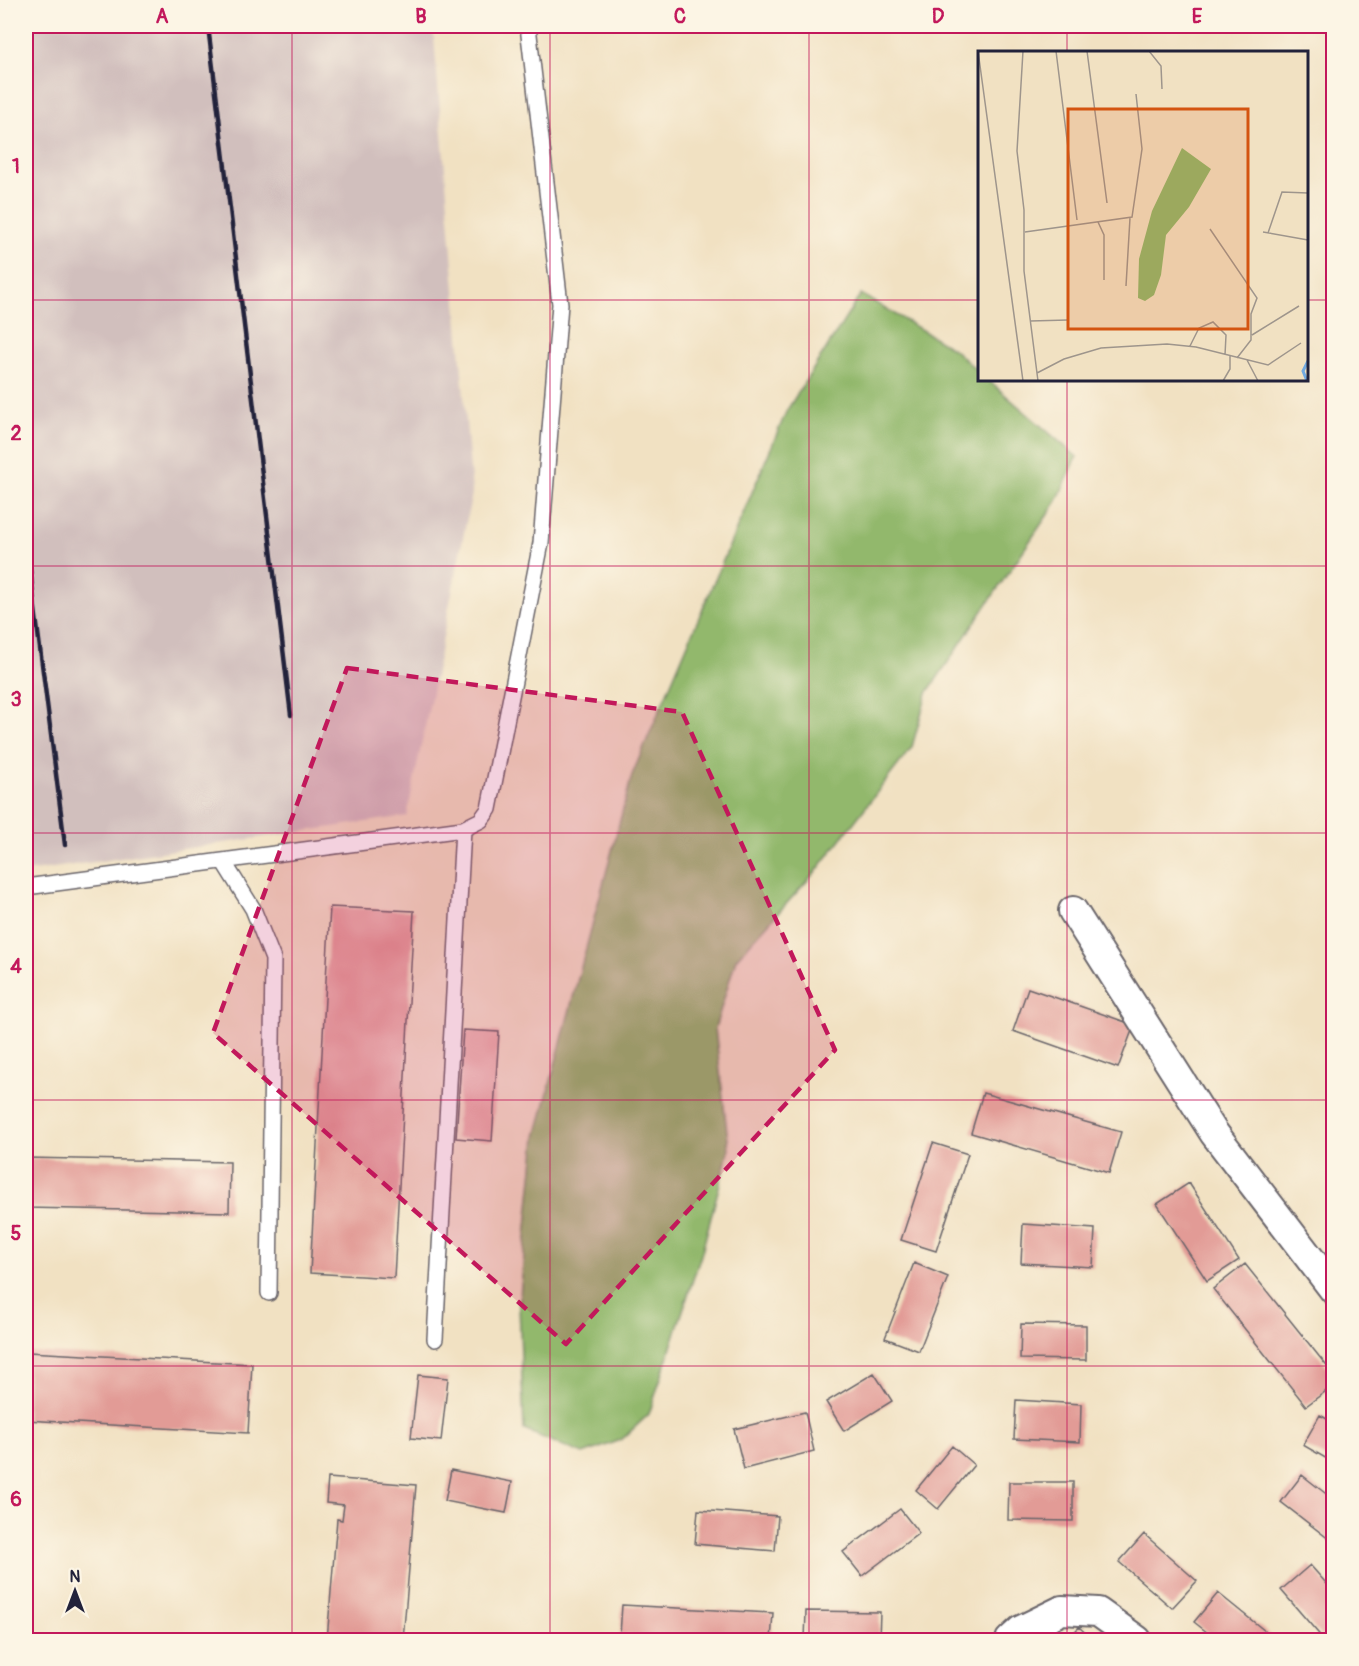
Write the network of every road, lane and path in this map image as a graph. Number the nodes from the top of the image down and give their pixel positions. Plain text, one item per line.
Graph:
1 (528, 26) edge
2 (463, 829) junction
3 (223, 861) junction
4 (26, 887) edge
5 (1073, 911) dead end
6 (1334, 1290) edge
7 (269, 1293) dead end
8 (435, 1339) dead end
9 (1010, 1641) edge
10 (1137, 1641) edge

1 - 2 lane
2 - 3 lane
2 - 8 lane
3 - 4 lane
3 - 7 lane
5 - 6 street
9 - 10 street

